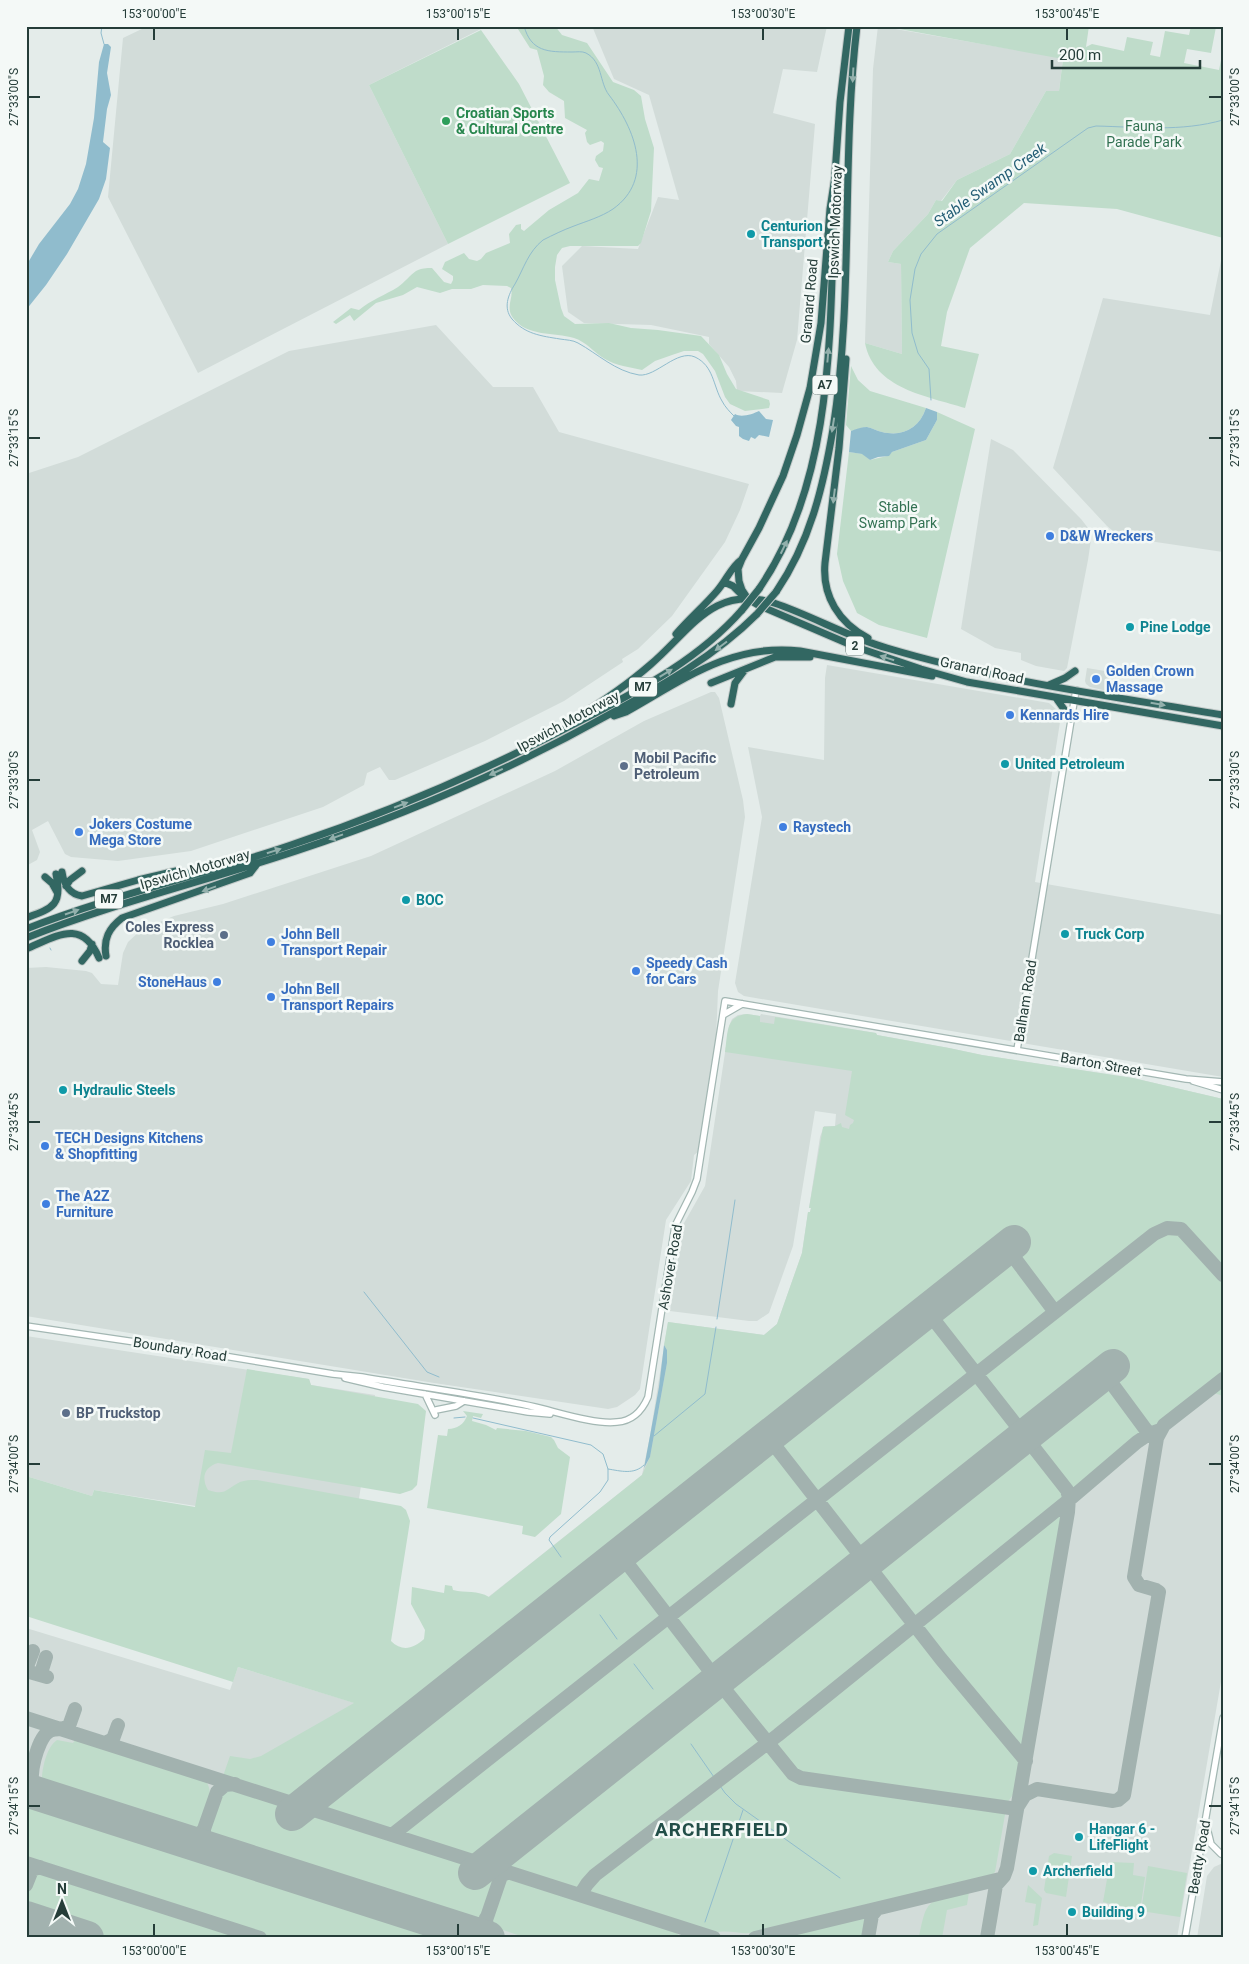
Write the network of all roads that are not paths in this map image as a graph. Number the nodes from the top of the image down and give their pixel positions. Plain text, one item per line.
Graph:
1 (849, 26) edge
2 (858, 26) edge
3 (836, 170) junction
4 (845, 289) junction
5 (742, 559) junction
6 (724, 582) junction
7 (759, 589) joint
8 (776, 592) joint
9 (748, 599) junction
10 (897, 651) junction
11 (652, 663) junction
12 (750, 666) junction
13 (897, 669) junction
14 (1075, 671) dead end
15 (967, 682) junction
16 (711, 683) dead end
17 (1049, 685) junction
18 (1076, 690) junction
19 (1056, 698) junction
20 (1074, 701) junction
21 (731, 704) dead end
22 (1223, 716) edge
23 (1071, 719) junction
24 (1223, 726) edge
25 (586, 727) junction
26 (531, 747) junction
27 (257, 864) junction
28 (82, 871) dead end
29 (193, 874) junction
30 (45, 877) dead end
31 (66, 886) junction
32 (58, 894) junction
33 (26, 918) edge
34 (26, 929) edge
35 (26, 938) edge
36 (92, 944) junction
37 (26, 948) edge
38 (82, 961) dead end
39 (725, 1001) joint
40 (742, 1004) junction
41 (722, 1015) junction
42 (1017, 1050) junction
43 (1186, 1079) junction
44 (1223, 1082) edge
45 (1223, 1090) edge
46 (26, 1326) edge
47 (333, 1374) junction
48 (425, 1394) junction
49 (464, 1401) junction
50 (564, 1415) junction
51 (636, 1415) joint
52 (1223, 1718) edge
53 (1207, 1807) junction
54 (1221, 1854) dead end
55 (1185, 1938) edge

1 - 3 highway, Ipswich Motorway / A7
2 -> 4 highway, Ipswich Motorway / A7
3 - 5 highway, Granard Road
7 -> 3 highway, Ipswich Motorway / A7
4 -> 8 highway, Ipswich Motorway / A7
4 -> 10 highway
5 - 6 highway
5 - 9 highway, Granard Road
6 - 9 highway
6 - 11 highway
26 -> 7 highway, Ipswich Motorway / M7, bridge
8 -> 25 highway, Ipswich Motorway / M7, bridge
9 - 10 highway, Granard Road / 2
9 - 11 highway, Granard Road / 2
15 -> 9 highway, Granard Road / 2
10 - 17 highway, Granard Road / 2
11 - 26 highway, Granard Road / 2
12 - 13 highway
12 - 16 highway
12 - 21 highway
13 - 15 highway
13 - 25 highway
14 - 17 highway
15 - 19 highway, Granard Road / 2
17 - 18 highway, Granard Road / 2
18 - 20 main road, Balham Road
18 -> 22 highway, Granard Road / 2
19 - 20 highway, Granard Road / 2
19 - 23 highway
20 - 23 main road, Balham Road
20 - 24 highway, Granard Road / 2
23 - 42 main road, Balham Road
25 -> 27 highway, Ipswich Motorway / M7
29 -> 26 highway, Ipswich Motorway / M7
27 - 35 highway, Ipswich Motorway / M7
27 -> 36 highway
28 - 31 highway
29 - 31 highway
34 -> 29 highway, Ipswich Motorway / M7
30 - 32 highway
31 - 32 highway
32 - 33 highway
36 - 37 highway
36 - 38 highway
39 - 40 main road, Balham Road
39 - 41 main road, Ashover Road
40 - 41 main road
40 - 42 main road, Balham Road
41 - 51 main road, Ashover Road
42 - 43 main road, Barton Street
43 - 44 main road, Barton Street
43 - 45 main road, Barton Street
46 - 47 main road, Boundary Road
47 - 48 main road, Boundary Road
47 - 50 main road, Boundary Road
48 - 49 main road, Boundary Road
48 - 49 main road
49 - 50 main road, Boundary Road
50 - 51 main road, Boundary Road
52 - 53 main road, Beatty Road
53 - 54 main road
53 - 55 main road, Beatty Road

